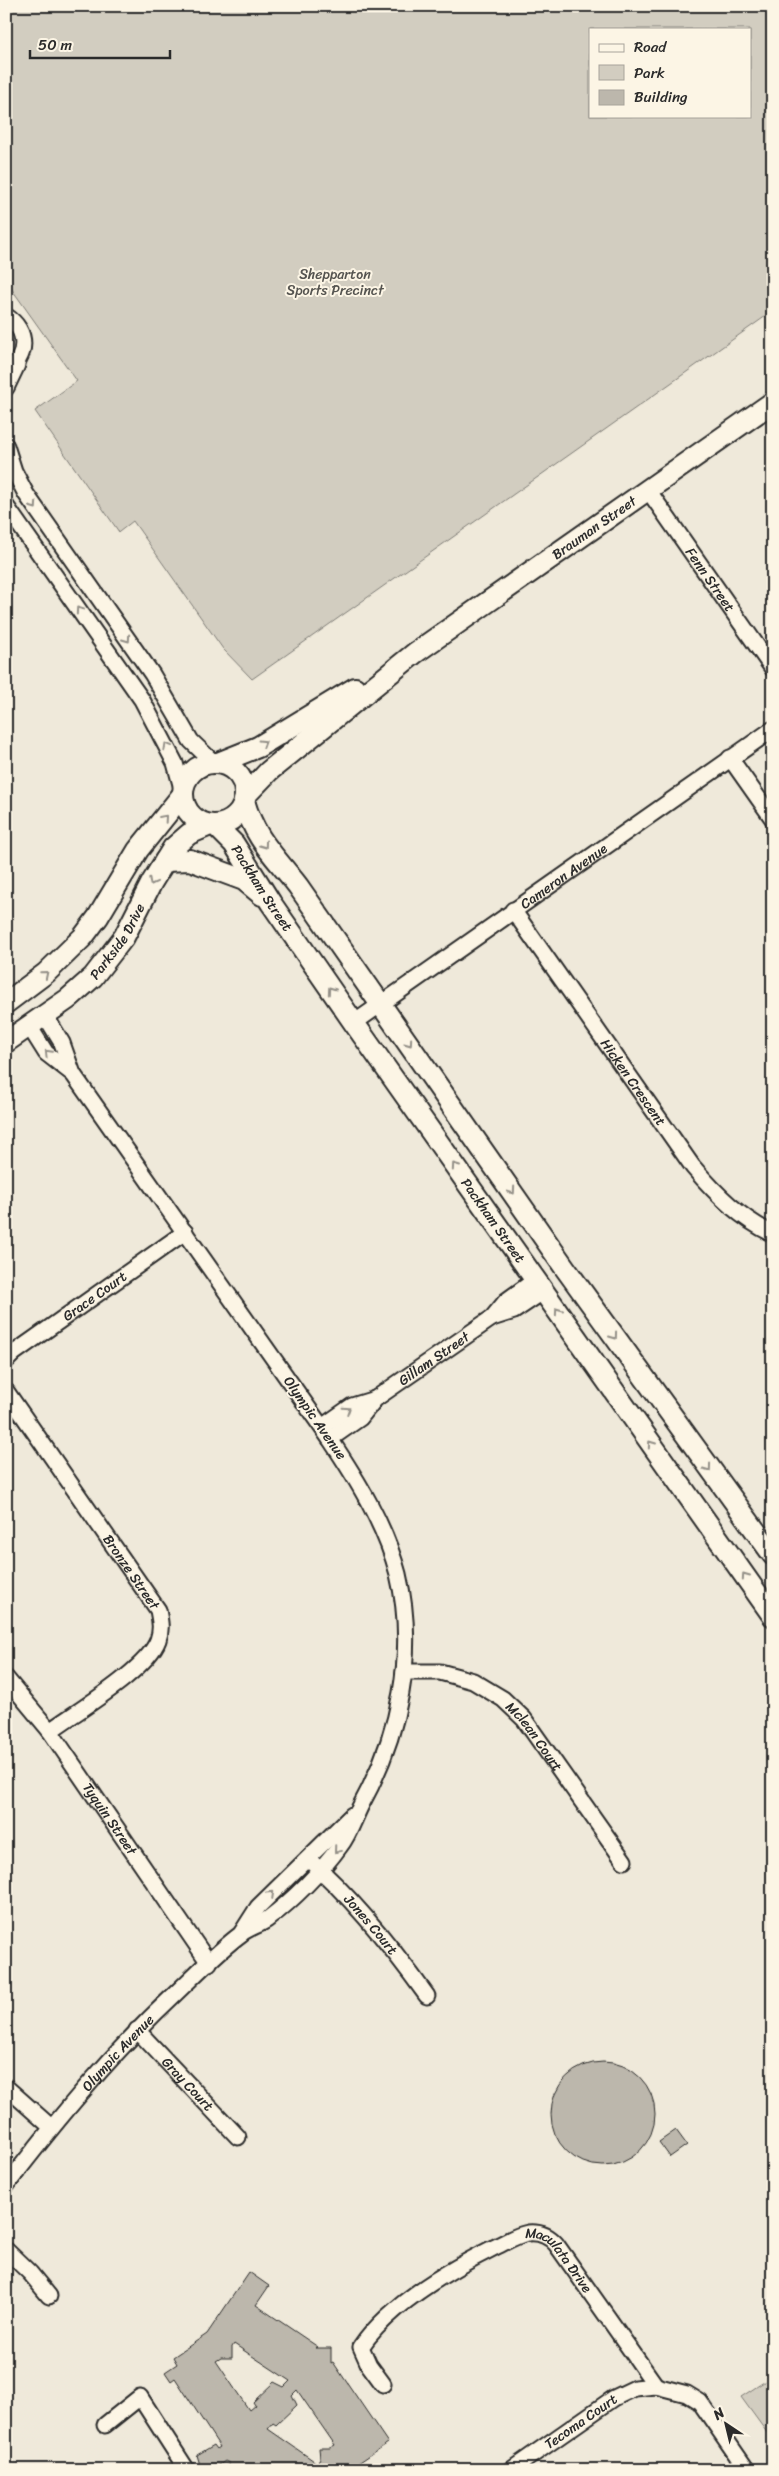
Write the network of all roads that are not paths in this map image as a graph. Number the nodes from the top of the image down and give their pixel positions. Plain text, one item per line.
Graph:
1 (6, 316) edge
2 (18, 362) junction
3 (6, 372) edge
4 (6, 388) edge
5 (773, 402) edge
6 (6, 446) edge
7 (648, 490) junction
8 (6, 506) edge
9 (773, 669) edge
10 (322, 716) junction
11 (773, 729) edge
12 (730, 758) junction
13 (216, 763) junction
14 (183, 793) junction
15 (245, 799) junction
16 (773, 819) edge
17 (213, 825) junction
18 (165, 861) junction
19 (271, 903) junction
20 (513, 910) junction
21 (13, 999) edge
22 (381, 1003) junction
23 (45, 1015) junction
24 (354, 1023) junction
25 (29, 1026) junction
26 (6, 1042) edge
27 (72, 1074) junction
28 (185, 1232) junction
29 (773, 1234) edge
30 (565, 1268) junction
31 (540, 1286) junction
32 (6, 1361) edge
33 (6, 1391) edge
34 (326, 1433) junction
35 (773, 1556) edge
36 (773, 1616) edge
37 (404, 1672) junction
38 (6, 1678) edge
39 (50, 1731) junction
40 (360, 1808) junction
41 (308, 1859) junction
42 (624, 1861) dead end
43 (320, 1869) junction
44 (242, 1932) junction
45 (208, 1963) junction
46 (427, 1996) dead end
47 (137, 2030) junction
48 (6, 2087) edge
49 (51, 2128) junction
50 (238, 2137) dead end
51 (6, 2186) edge
52 (6, 2250) edge
53 (49, 2296) dead end
54 (383, 2384) dead end
55 (656, 2386) junction
56 (105, 2425) dead end
57 (187, 2470) edge
58 (511, 2470) edge
59 (747, 2470) edge

1 - 2 street
2 - 3 street
2 - 4 street
5 - 7 street, Brauman Street
6 -> 13 street
7 - 9 street, Fenn Street
7 - 10 street, Brauman Street
14 -> 8 street
13 -> 10 street, Brauman Street
10 - 15 street, Brauman Street
11 - 12 street, Cameron Avenue
12 - 16 street
12 - 20 street, Cameron Avenue
13 - 14 street
13 - 15 street
14 - 17 street
21 -> 14 street, Parkside Drive
15 - 17 street
15 -> 22 street, Packham Street
17 - 18 street, Parkside Drive
17 - 19 street, Packham Street
18 - 19 street
18 -> 23 street, Parkside Drive
24 -> 19 street, Packham Street
20 - 22 street, Cameron Avenue
20 - 29 street, Hicken Crescent
21 - 23 street
21 - 25 street
22 - 24 street, Cameron Avenue
22 -> 30 street, Packham Street
23 - 25 street, Parkside Drive
23 - 27 street, Olympic Avenue
31 -> 24 street, Packham Street
25 - 26 street, Parkside Drive
27 -> 25 street, Olympic Avenue
27 - 28 street, Olympic Avenue
28 - 32 street, Grace Court
28 - 34 street, Olympic Avenue
30 - 31 street
30 -> 35 street, Packham Street
31 - 34 street, Gillam Street
36 -> 31 street, Packham Street
33 - 39 street, Bronze Street
34 - 37 street, Olympic Avenue
37 - 40 street, Olympic Avenue
37 - 42 street, Mclean Court
38 - 39 street, Tyquin Street
39 - 45 street, Tyquin Street
40 - 41 street, Olympic Avenue
40 -> 43 street, Olympic Avenue
41 - 43 street, Jones Court
44 -> 41 street, Olympic Avenue
43 - 44 street, Olympic Avenue
43 - 46 street, Jones Court
44 - 45 street, Olympic Avenue
45 - 47 street, Olympic Avenue
47 - 49 street, Olympic Avenue
47 - 50 street, Gray Court
48 - 49 street
49 - 51 street, Olympic Avenue
52 - 53 street
54 - 55 street, Maculata Drive
55 - 58 street, Tecoma Court
55 - 59 street
56 - 57 street

